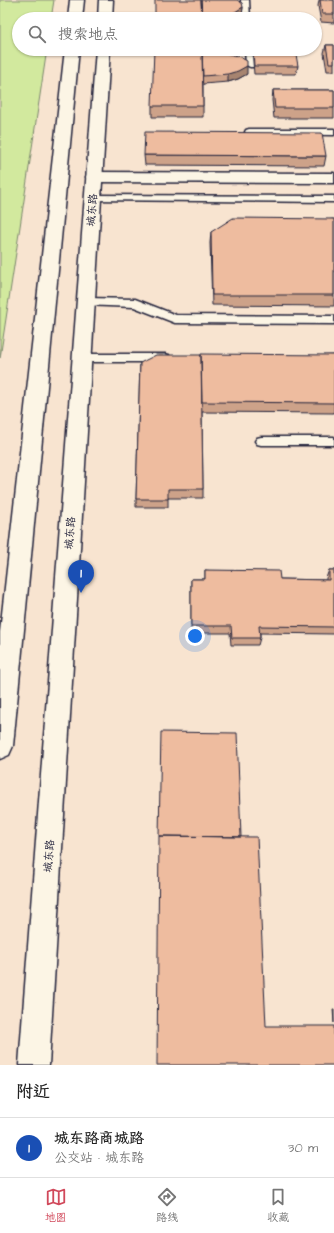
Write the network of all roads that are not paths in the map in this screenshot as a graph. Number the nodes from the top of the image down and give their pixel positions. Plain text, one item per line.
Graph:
1 (77, 0) edge
2 (106, 0) edge
3 (245, 0) edge
4 (76, 12) edge
5 (105, 12) edge
6 (246, 12) edge
7 (71, 56) edge
8 (103, 56) edge
9 (249, 56) edge
10 (250, 65) dead end
11 (249, 132) edge
12 (334, 132) edge
13 (334, 178) edge
14 (94, 188) junction
15 (334, 199) edge
16 (86, 302) junction
17 (334, 320) edge
18 (82, 358) junction
19 (177, 358) edge
20 (262, 441) dead end
21 (334, 441) edge
22 (0, 746) edge
23 (34, 1065) edge

1 - 4 main road
2 - 5 main road
3 - 6 lane
7 - 22 main road
8 - 14 main road, 城东路
9 - 10 lane
11 - 12 lane
13 - 14 main road
14 - 15 lane
14 - 16 main road, 城东路
16 - 17 lane
16 - 18 main road, 城东路
18 - 19 lane
18 - 23 main road, 城东路
20 - 21 lane

